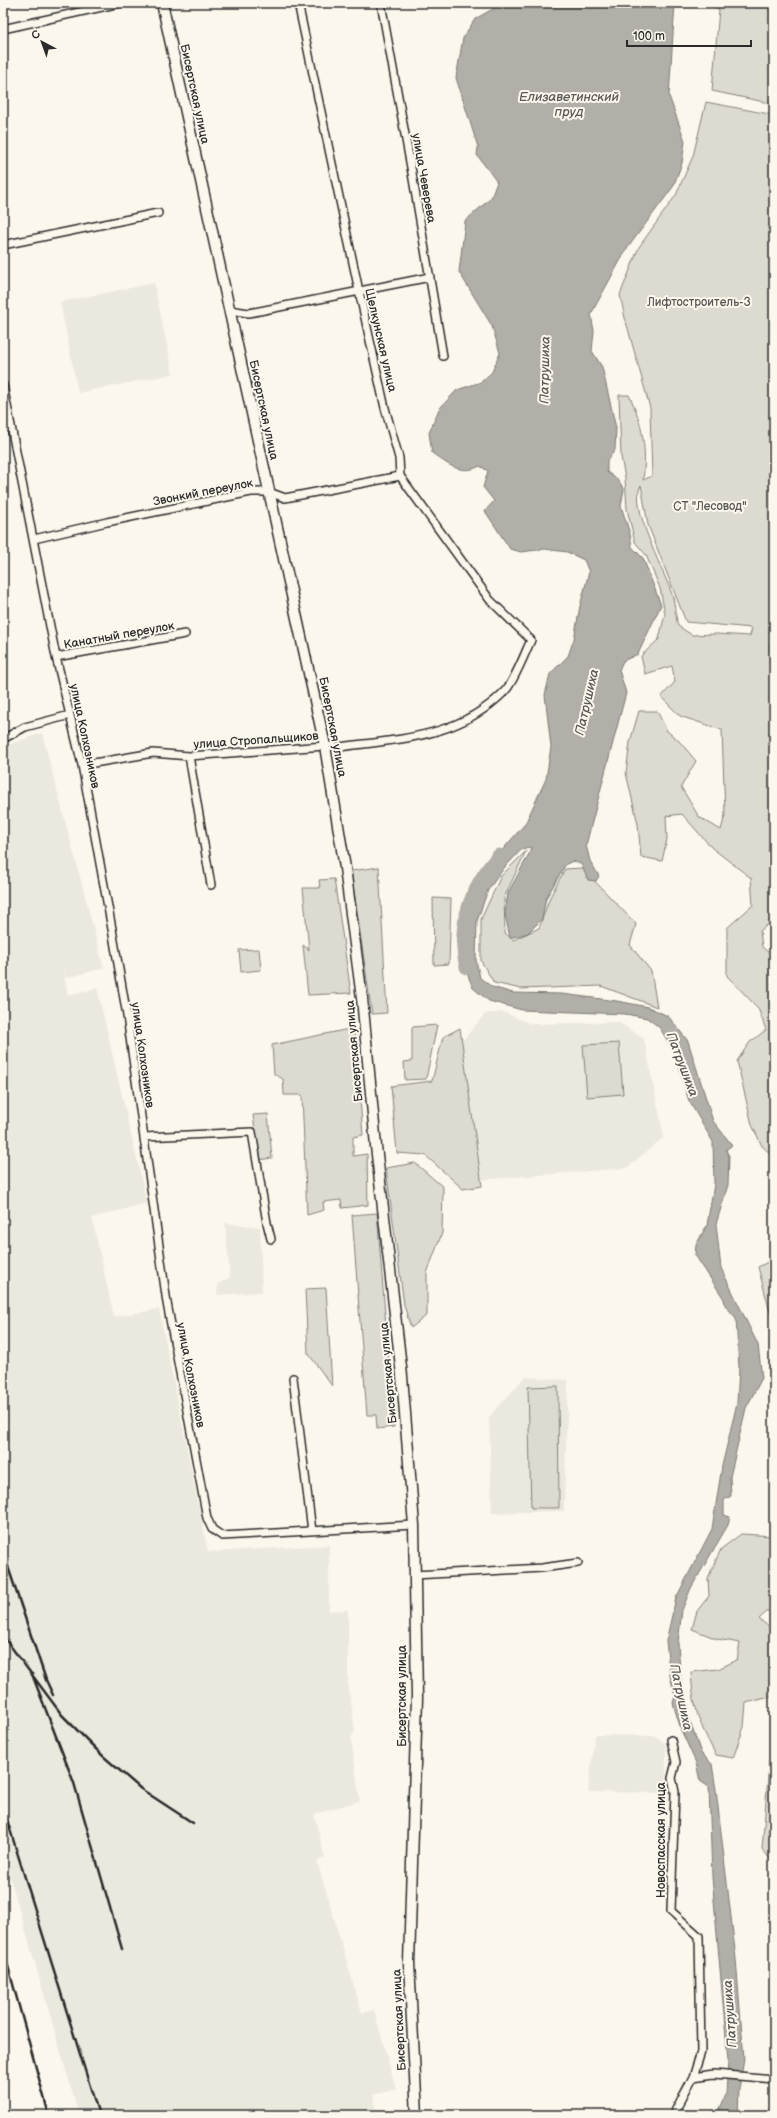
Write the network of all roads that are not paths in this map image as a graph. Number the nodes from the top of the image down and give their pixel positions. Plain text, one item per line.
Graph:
1 (120, 3) edge
2 (162, 3) edge
3 (298, 3) edge
4 (381, 3) edge
5 (3, 29) edge
6 (158, 213) dead end
7 (3, 245) edge
8 (430, 277) junction
9 (358, 291) junction
10 (229, 310) junction
11 (443, 356) dead end
12 (3, 385) edge
13 (400, 476) junction
14 (269, 492) junction
15 (34, 539) junction
16 (185, 634) dead end
17 (56, 657) junction
18 (70, 714) junction
19 (3, 739) edge
20 (324, 746) junction
21 (189, 756) junction
22 (82, 765) junction
23 (211, 885) dead end
24 (144, 1137) junction
25 (272, 1239) dead end
26 (293, 1378) dead end
27 (414, 1525) junction
28 (312, 1530) junction
29 (578, 1563) dead end
30 (414, 1575) junction
31 (671, 1740) dead end
32 (693, 2077) junction
33 (774, 2079) edge
34 (417, 2115) edge
35 (673, 2115) edge

1 - 5 street
2 - 10 main road, Бисертская улица
3 - 9 street, Щелкунская улица
4 - 8 street, улица Чеверева
6 - 7 street
8 - 9 street
8 - 11 street, улица Чеверева
9 - 10 street
9 - 13 street, Щелкунская улица
10 - 14 main road, Бисертская улица
12 - 15 street, улица Колхозников
13 - 14 street, Звонкий переулок
13 - 20 street, улица Стропальщиков
14 - 15 street, Звонкий переулок
14 - 20 main road, Бисертская улица
15 - 17 street, улица Колхозников
16 - 17 street, Канатный переулок
17 - 18 street, улица Колхозников
18 - 19 street
18 - 22 street, улица Колхозников
20 - 21 street, улица Стропальщиков
20 - 27 main road, Бисертская улица
21 - 22 street, улица Стропальщиков
21 - 23 street
22 - 24 street, улица Колхозников
24 - 25 street
24 - 28 street, улица Колхозников
26 - 28 street
27 - 28 street, улица Колхозников
27 - 30 main road, Бисертская улица
29 - 30 street
30 - 34 main road, Бисертская улица
31 - 32 street, Новоспасская улица
32 - 33 street
32 - 35 street, Новоспасская улица

